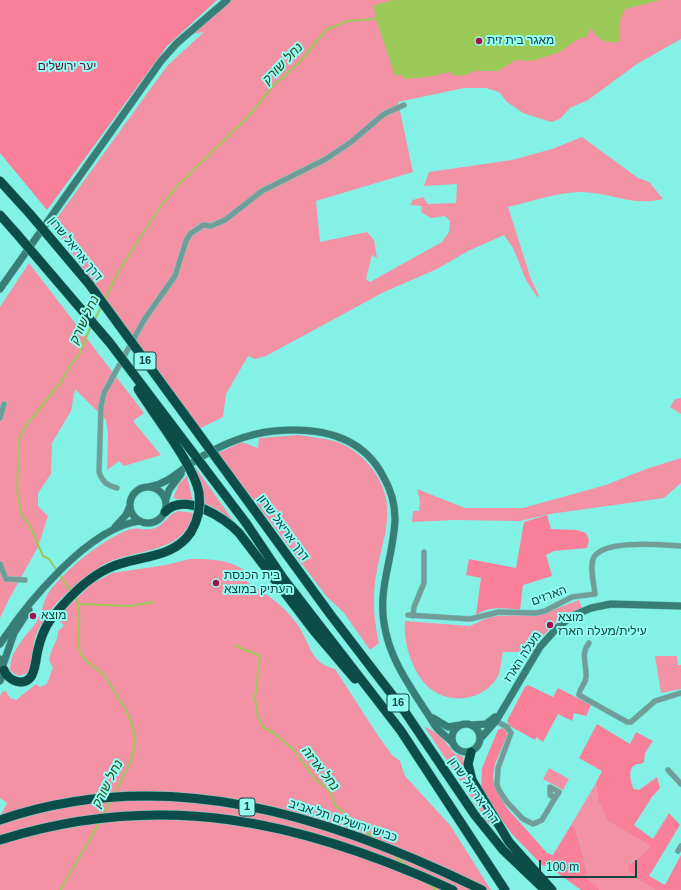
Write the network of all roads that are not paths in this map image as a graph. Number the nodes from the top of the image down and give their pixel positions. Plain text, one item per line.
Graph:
1 (227, 0) edge
2 (404, 105) dead end
3 (0, 181) edge
4 (0, 215) edge
5 (0, 289) edge
6 (110, 343) junction
7 (4, 404) dead end
8 (0, 418) edge
9 (190, 464) junction
10 (149, 487) junction
11 (117, 488) dead end
12 (166, 499) junction
13 (130, 506) junction
14 (165, 512) junction
15 (140, 521) junction
16 (111, 531) junction
17 (681, 546) edge
18 (424, 552) dead end
19 (0, 564) edge
20 (25, 580) dead end
21 (36, 598) junction
22 (681, 606) edge
23 (11, 627) junction
24 (0, 635) edge
25 (589, 643) dead end
26 (0, 644) edge
27 (2, 665) edge
28 (0, 680) edge
29 (681, 693) edge
30 (504, 708) junction
31 (426, 710) junction
32 (496, 721) junction
33 (460, 725) junction
34 (472, 725) junction
35 (402, 732) junction
36 (480, 740) junction
37 (452, 742) junction
38 (471, 752) junction
39 (668, 770) dead end
40 (681, 784) edge
41 (555, 798) dead end
42 (0, 820) edge
43 (0, 840) edge
44 (681, 846) edge
45 (678, 851) dead end
46 (452, 890) edge
47 (482, 890) edge
48 (505, 890) edge
49 (545, 890) edge
50 (552, 890) edge

1 - 5 main road
2 - 11 street
3 - 49 highway, דרך אריאל שרון / 16, bridge
4 - 6 highway, 16, bridge
6 - 27 highway, bridge
6 - 35 highway, 16, bridge
7 - 8 street
9 - 10 main road
9 - 12 main road
9 - 31 main road
10 - 12 main road
10 - 13 main road
12 - 14 main road
13 - 15 main road
13 - 16 main road
14 - 15 main road
14 - 35 highway
15 - 16 main road
16 - 21 main road
17 - 18 street, הארזים
19 - 20 street
21 - 23 main road
21 - 27 main road
22 - 30 main road, מעלה הארז
23 - 24 main road
23 - 26 main road
25 - 29 street
27 - 28 main road
30 - 32 main road, מעלה הארז
30 - 34 main road, מעלה הארז
31 - 33 main road
31 - 37 main road
32 - 36 main road, מעלה הארז
32 - 41 street
33 - 34 main road
33 - 37 main road
34 - 36 main road
35 - 48 highway, 16
36 - 38 main road
37 - 38 main road
38 - 50 highway
39 - 40 street
42 - 47 highway, כביש ירושלים תל אביב / 1
43 - 46 highway, כביש ירושלים תל אביב / 1
44 - 45 street

